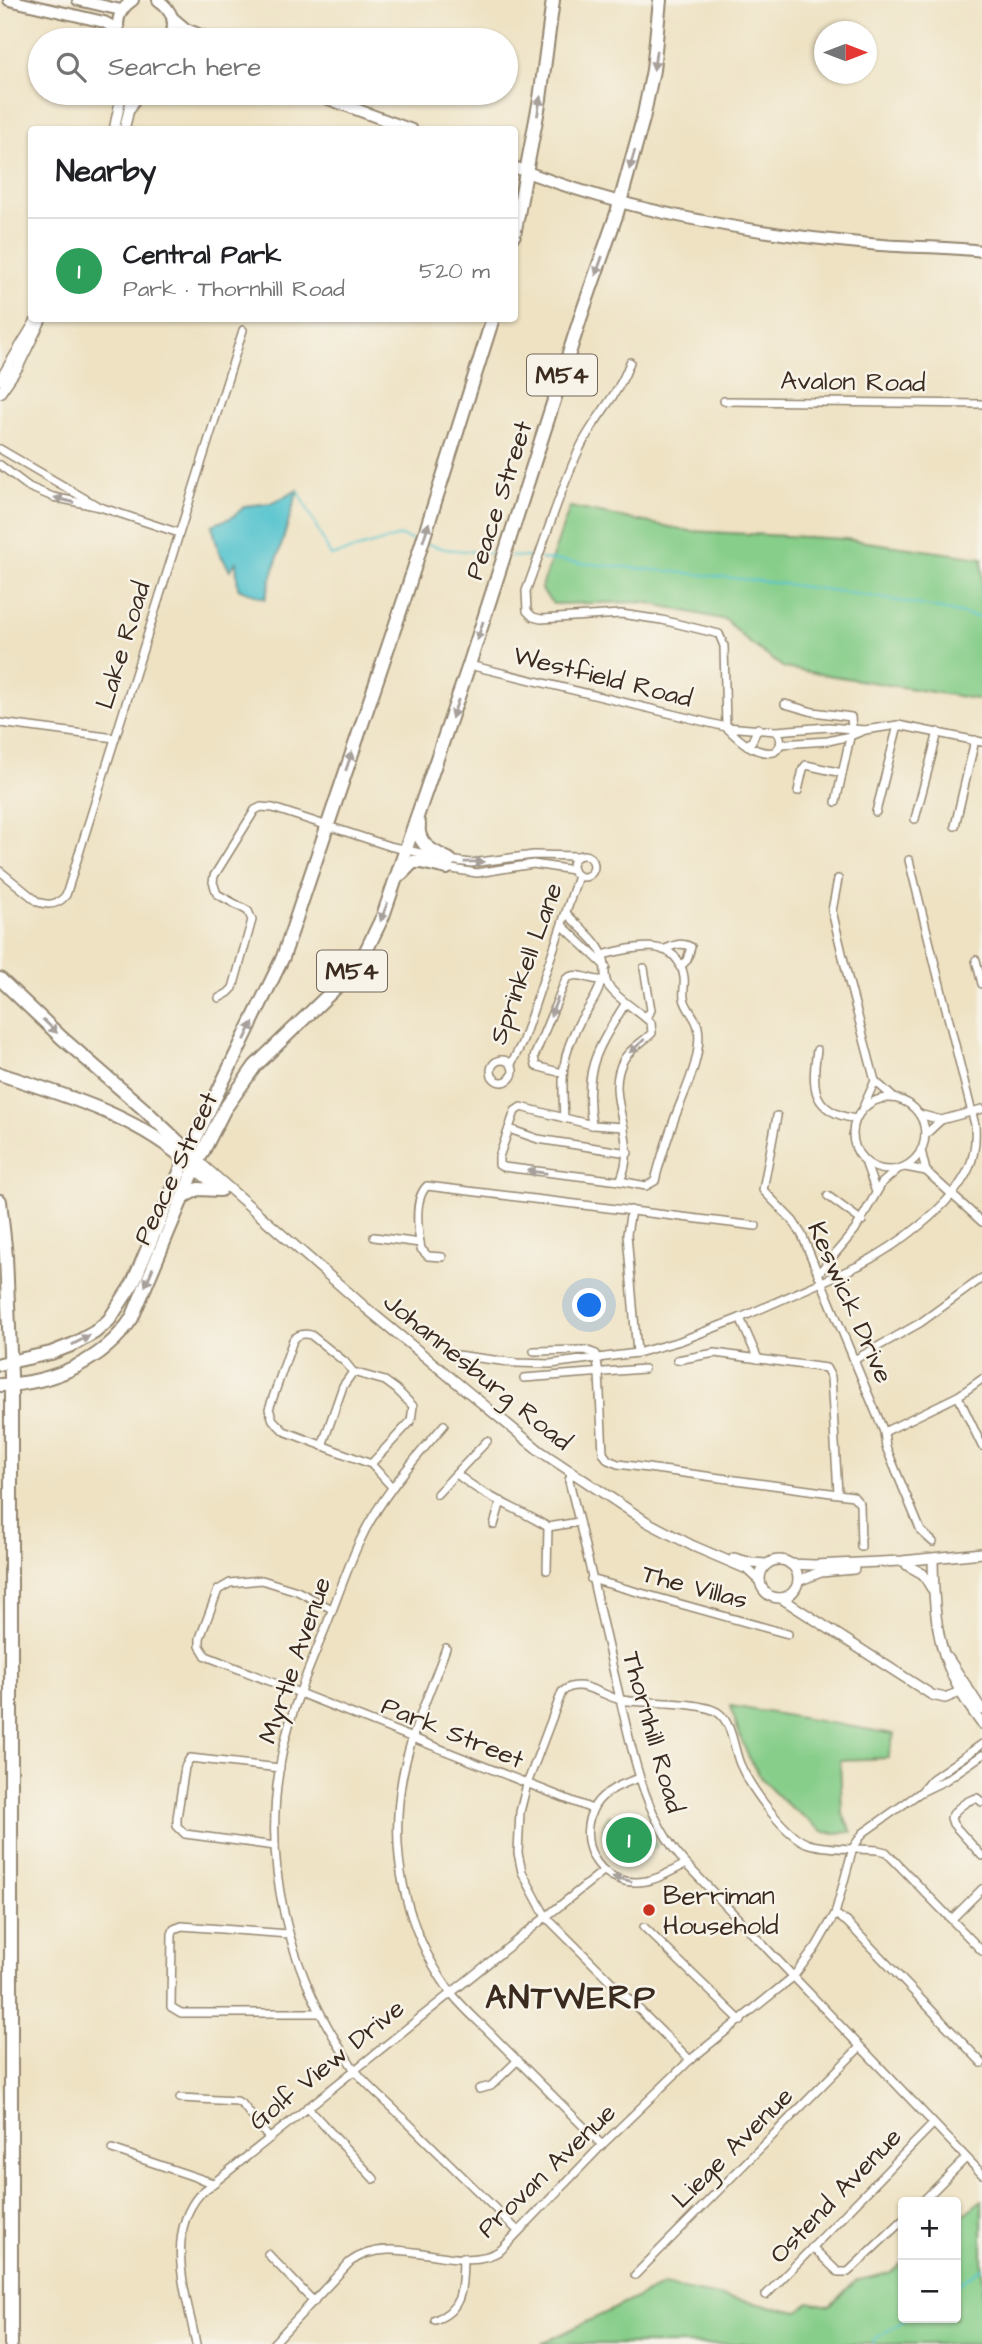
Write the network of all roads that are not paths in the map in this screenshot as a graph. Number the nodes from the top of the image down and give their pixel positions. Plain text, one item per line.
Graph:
1 (9, 0) edge
2 (78, 0) edge
3 (133, 0) edge
4 (159, 0) edge
5 (553, 0) edge
6 (660, 0) edge
7 (121, 10) junction
8 (173, 18) junction
9 (115, 28) edge
10 (117, 28) edge
11 (173, 28) edge
12 (185, 28) edge
13 (119, 105) edge
14 (131, 105) edge
15 (344, 105) edge
16 (130, 108) joint
17 (115, 126) edge
18 (125, 126) edge
19 (401, 126) edge
20 (518, 169) edge
21 (528, 173) junction
22 (620, 201) junction
23 (518, 217) edge
24 (982, 244) edge
25 (953, 247) junction
26 (982, 251) edge
27 (37, 322) edge
28 (38, 322) edge
29 (492, 322) edge
30 (243, 330) dead end
31 (630, 362) dead end
32 (0, 380) edge
33 (0, 393) edge
34 (724, 401) dead end
35 (982, 404) edge
36 (0, 449) edge
37 (0, 465) edge
38 (100, 507) junction
39 (179, 533) junction
40 (469, 665) junction
41 (785, 704) dead end
42 (0, 723) edge
43 (898, 726) junction
44 (726, 727) junction
45 (758, 729) junction
46 (793, 729) junction
47 (776, 731) junction
48 (851, 732) junction
49 (937, 732) junction
50 (115, 738) junction
51 (979, 741) edge
52 (780, 744) junction
53 (794, 744) junction
54 (747, 745) junction
55 (842, 773) junction
56 (798, 791) dead end
57 (836, 802) dead end
58 (423, 803) junction
59 (876, 812) dead end
60 (915, 819) dead end
61 (327, 825) junction
62 (955, 826) dead end
63 (406, 852) junction
64 (577, 856) junction
65 (909, 860) dead end
66 (449, 864) junction
67 (0, 871) edge
68 (575, 873) junction
69 (838, 879) dead end
70 (394, 887) junction
71 (567, 914) junction
72 (563, 926) junction
73 (663, 950) junction
74 (603, 955) junction
75 (976, 960) dead end
76 (606, 967) junction
77 (680, 967) junction
78 (644, 968) dead end
79 (0, 979) edge
80 (603, 981) junction
81 (982, 984) edge
82 (219, 998) dead end
83 (625, 1003) junction
84 (644, 1016) junction
85 (817, 1050) dead end
86 (511, 1065) dead end
87 (562, 1073) junction
88 (0, 1074) edge
89 (875, 1081) junction
90 (894, 1097) junction
91 (862, 1109) junction
92 (982, 1109) edge
93 (973, 1111) junction
94 (919, 1114) junction
95 (778, 1116) dead end
96 (565, 1118) junction
97 (856, 1119) junction
98 (941, 1120) junction
99 (592, 1125) junction
100 (624, 1127) junction
101 (201, 1128) junction
102 (509, 1129) junction
103 (166, 1132) junction
104 (925, 1135) junction
105 (921, 1150) junction
106 (628, 1153) junction
107 (192, 1161) junction
108 (864, 1161) junction
109 (901, 1168) junction
110 (926, 1171) junction
111 (620, 1181) junction
112 (220, 1190) junction
113 (876, 1193) junction
114 (952, 1193) junction
115 (828, 1196) dead end
116 (183, 1198) junction
117 (0, 1201) edge
118 (631, 1210) junction
119 (862, 1221) junction
120 (982, 1222) edge
121 (756, 1226) dead end
122 (374, 1237) dead end
123 (420, 1244) junction
124 (442, 1257) dead end
125 (317, 1266) junction
126 (820, 1277) junction
127 (982, 1278) edge
128 (740, 1318) junction
129 (534, 1351) dead end
130 (637, 1353) junction
131 (449, 1354) dead end
132 (598, 1359) junction
133 (758, 1359) junction
134 (677, 1360) dead end
135 (854, 1360) junction
136 (5, 1364) edge
137 (644, 1369) dead end
138 (353, 1372) junction
139 (599, 1374) junction
140 (524, 1378) dead end
141 (982, 1379) edge
142 (6, 1385) edge
143 (958, 1396) junction
144 (444, 1425) dead end
145 (884, 1432) junction
146 (486, 1441) dead end
147 (322, 1446) junction
148 (982, 1447) edge
149 (371, 1464) junction
150 (571, 1473) junction
151 (457, 1474) junction
152 (392, 1487) junction
153 (838, 1493) junction
154 (437, 1494) dead end
155 (501, 1501) junction
156 (618, 1502) junction
157 (579, 1522) junction
158 (495, 1525) dead end
159 (548, 1527) junction
160 (933, 1542) dead end
161 (861, 1547) dead end
162 (982, 1555) edge
163 (933, 1562) junction
164 (790, 1563) junction
165 (766, 1564) junction
166 (907, 1565) junction
167 (835, 1567) junction
168 (547, 1570) dead end
169 (591, 1579) junction
170 (760, 1580) junction
171 (798, 1581) junction
172 (792, 1592) junction
173 (781, 1598) junction
174 (934, 1601) junction
175 (332, 1609) junction
176 (802, 1612) junction
177 (788, 1634) dead end
178 (446, 1648) dead end
179 (945, 1654) junction
180 (299, 1692) junction
181 (960, 1692) junction
182 (620, 1700) junction
183 (982, 1710) edge
184 (982, 1724) edge
185 (413, 1739) junction
186 (982, 1744) edge
187 (982, 1755) edge
188 (280, 1768) junction
189 (640, 1778) junction
190 (527, 1784) junction
191 (921, 1792) junction
192 (982, 1802) edge
193 (592, 1809) junction
194 (275, 1846) junction
195 (853, 1848) junction
196 (982, 1856) edge
197 (686, 1864) junction
198 (602, 1871) junction
199 (982, 1889) edge
200 (835, 1914) junction
201 (546, 1917) junction
202 (952, 1919) junction
203 (644, 1927) dead end
204 (288, 1934) junction
205 (982, 1951) edge
206 (793, 1977) junction
207 (450, 1992) junction
208 (319, 2013) junction
209 (741, 2021) junction
210 (859, 2048) junction
211 (518, 2060) junction
212 (690, 2060) junction
213 (982, 2063) edge
214 (354, 2069) junction
215 (479, 2089) dead end
216 (180, 2098) dead end
217 (307, 2107) junction
218 (933, 2124) junction
219 (268, 2137) junction
220 (602, 2145) junction
221 (112, 2149) dead end
222 (966, 2158) junction
223 (982, 2174) edge
224 (374, 2179) dead end
225 (213, 2183) junction
226 (927, 2197) edge
227 (898, 2225) edge
228 (518, 2231) junction
229 (812, 2247) junction
230 (268, 2254) dead end
231 (463, 2257) junction
232 (635, 2276) dead end
233 (766, 2295) dead end
234 (314, 2302) junction
235 (435, 2320) dead end
236 (11, 2344) edge
237 (196, 2344) edge
238 (273, 2344) edge

1 - 9 main road
2 - 7 main road
3 - 7 main road
4 - 8 main road
21 -> 5 main road
6 -> 22 main road, Peace Street / M54
7 - 10 main road
8 - 11 main road
8 - 12 main road
13 - 17 street
14 - 16 main road
15 - 19 main road
16 - 18 street
20 - 21 main road
21 - 22 main road
21 - 23 main road
22 - 25 main road
22 -> 40 main road, Peace Street / M54
24 - 25 main road
25 - 26 main road
27 - 32 street
28 - 33 street
61 -> 29 main road, Peace Street / M54
30 - 39 street, Lake Road
31 - 44 street
34 - 35 street, Avalon Road
36 - 38 street
38 -> 37 street
38 - 39 street
39 - 50 street, Lake Road
40 - 44 street, Westfield Road
40 -> 58 main road, Peace Street / M54
41 - 48 street
42 - 50 street
43 - 48 street
43 - 49 street
43 - 59 street
44 - 45 street, Westfield Road
44 - 54 street, Westfield Road
45 - 47 street, Westfield Road
45 - 54 street
46 - 47 street, Westfield Road
46 - 48 street, Westfield Road
46 - 53 street
47 - 52 street
48 - 53 street
48 - 55 street
49 - 51 street
49 - 60 street
50 - 67 street, Lake Road
51 - 62 street
52 - 53 street
52 - 54 street
55 - 56 street
55 - 57 street
58 - 63 main road, Peace Street / M54
58 - 66 main road
61 - 63 street
61 - 82 street
101 -> 61 main road, Peace Street / M54
63 - 66 street, Sprinkell Lane
63 - 70 main road, Peace Street / M54
66 -> 64 street, Sprinkell Lane
64 - 68 street
64 - 68 street
65 - 93 street
66 - 68 street, Sprinkell Lane
66 - 70 main road
68 - 71 street, Sprinkell Lane
69 - 89 street
70 -> 107 main road, Peace Street / M54
71 - 72 street, Sprinkell Lane
71 - 74 street
72 - 76 street
72 - 86 street, Sprinkell Lane
73 - 74 street
73 - 77 street
73 - 77 street
74 - 76 street
75 - 81 street
76 - 80 street
77 - 111 street
78 - 84 street
79 -> 103 main road
80 - 83 street
80 - 87 street
80 -> 87 street
83 - 84 street
83 - 99 street
84 -> 100 street
85 - 97 street
87 - 96 street
88 - 107 main road
89 - 90 street
89 - 91 street
90 - 91 street
90 - 94 street
91 - 97 street
92 - 93 street
93 - 98 street
93 - 114 street
94 - 98 street
94 - 104 street
95 - 126 street, Keswick Drive
96 - 99 street
96 - 102 street
97 - 108 street
98 - 104 street
99 - 100 street
100 - 106 street
101 - 103 main road
101 - 107 main road, Peace Street / M54
102 - 106 street
111 -> 102 street
103 - 107 main road
104 - 105 street
105 - 109 street
105 - 110 street
106 - 111 street
107 - 112 street, Johannesburg Road
107 - 116 main road, Peace Street / M54
107 - 125 street, Johannesburg Road
136 -> 107 main road, Peace Street / M54
108 - 109 street
108 - 113 street
109 - 110 street
109 - 113 street
110 - 114 street
112 - 116 main road
112 - 125 street, Johannesburg Road
113 - 119 street
114 - 120 street
114 - 126 street
115 - 119 street
116 -> 142 main road, Peace Street / M54
117 - 136 main road
118 - 121 street
118 - 123 street
118 - 130 street
119 - 126 street
122 - 123 street
123 - 124 street
125 - 150 street, Johannesburg Road
126 - 128 street
126 - 135 street, Keswick Drive
127 - 135 street
128 - 130 street
128 - 133 street
129 - 132 street
130 - 132 street
131 - 132 street
132 - 139 street
133 - 134 street
133 - 153 street
135 - 145 street, Keswick Drive
136 - 142 main road
137 - 139 street
138 - 147 street
138 - 147 street
138 - 149 street
139 - 140 street
139 - 153 street
141 - 143 street
142 - 236 main road
143 - 145 street
143 - 148 street
144 - 152 street, Myrtle Avenue
145 - 160 street, Keswick Drive
146 - 151 street
147 - 149 street
149 - 152 street
150 - 156 street, Johannesburg Road
150 - 157 street, Thornhill Road
151 - 154 street
151 - 155 street
152 - 175 street, Myrtle Avenue
153 - 161 street
155 - 158 street
155 - 159 street
156 - 165 street, Johannesburg Road
156 - 170 street, Johannesburg Road
157 - 159 street
157 - 169 street, Thornhill Road
159 - 168 street
162 - 163 street
163 - 166 street
163 - 167 street
163 - 174 street
164 - 165 street
164 - 167 street
164 - 171 street
165 - 170 street
166 - 167 street
166 - 174 street
167 - 171 street
169 - 177 street, The Villas
169 - 182 street, Thornhill Road
170 - 173 street
171 - 172 street
172 - 173 street
172 - 176 street
173 - 176 street
174 - 179 street
175 - 180 street, Myrtle Avenue
175 - 180 street, Park Street
176 - 181 street
178 - 185 street
179 - 181 street
179 - 183 street
180 - 185 street, Park Street
180 - 188 street, Myrtle Avenue
181 - 184 street
182 - 189 street, Thornhill Road
182 - 190 street
182 - 195 street
185 - 190 street, Park Street
185 - 207 street
186 - 191 street
187 - 191 street
188 - 194 street, Myrtle Avenue
188 - 194 street
189 - 193 street
189 - 197 street, Thornhill Road
190 - 193 street, Park Street
190 - 201 street
191 - 195 street
192 - 196 street
193 - 198 street
194 - 204 street, Myrtle Avenue
195 - 200 street, Provan Avenue
195 - 202 street
197 -> 198 street
197 - 206 street, Thornhill Road
198 - 201 street, Golf View Drive
199 - 202 street
200 - 206 street, Provan Avenue
200 - 213 street
201 - 207 street, Golf View Drive
201 - 212 street
202 - 205 street
203 - 209 street
204 - 208 street, Myrtle Avenue
204 - 208 street
206 - 209 street, Provan Avenue
206 - 210 street, Thornhill Road
207 - 211 street
207 - 214 street, Golf View Drive
208 - 214 street, Myrtle Avenue
209 - 212 street, Provan Avenue
210 - 218 street, Thornhill Road
210 - 232 street, Liege Avenue
211 - 215 street
211 - 220 street
212 - 220 street, Provan Avenue
214 - 217 street, Golf View Drive
214 - 228 street, Myrtle Avenue
216 - 219 street
217 - 219 street, Golf View Drive
217 - 224 street
218 - 222 street, Thornhill Road
218 - 229 street, Ostend Avenue
219 - 225 street, Golf View Drive
220 - 228 street, Provan Avenue
221 - 225 street
222 - 223 street, Thornhill Road
222 - 226 street
225 - 237 street, Golf View Drive
227 - 229 street
228 - 231 street, Provan Avenue
229 - 233 street, Ostend Avenue
230 - 234 street
231 - 234 street, Provan Avenue
231 - 235 street
234 - 238 street, Provan Avenue

